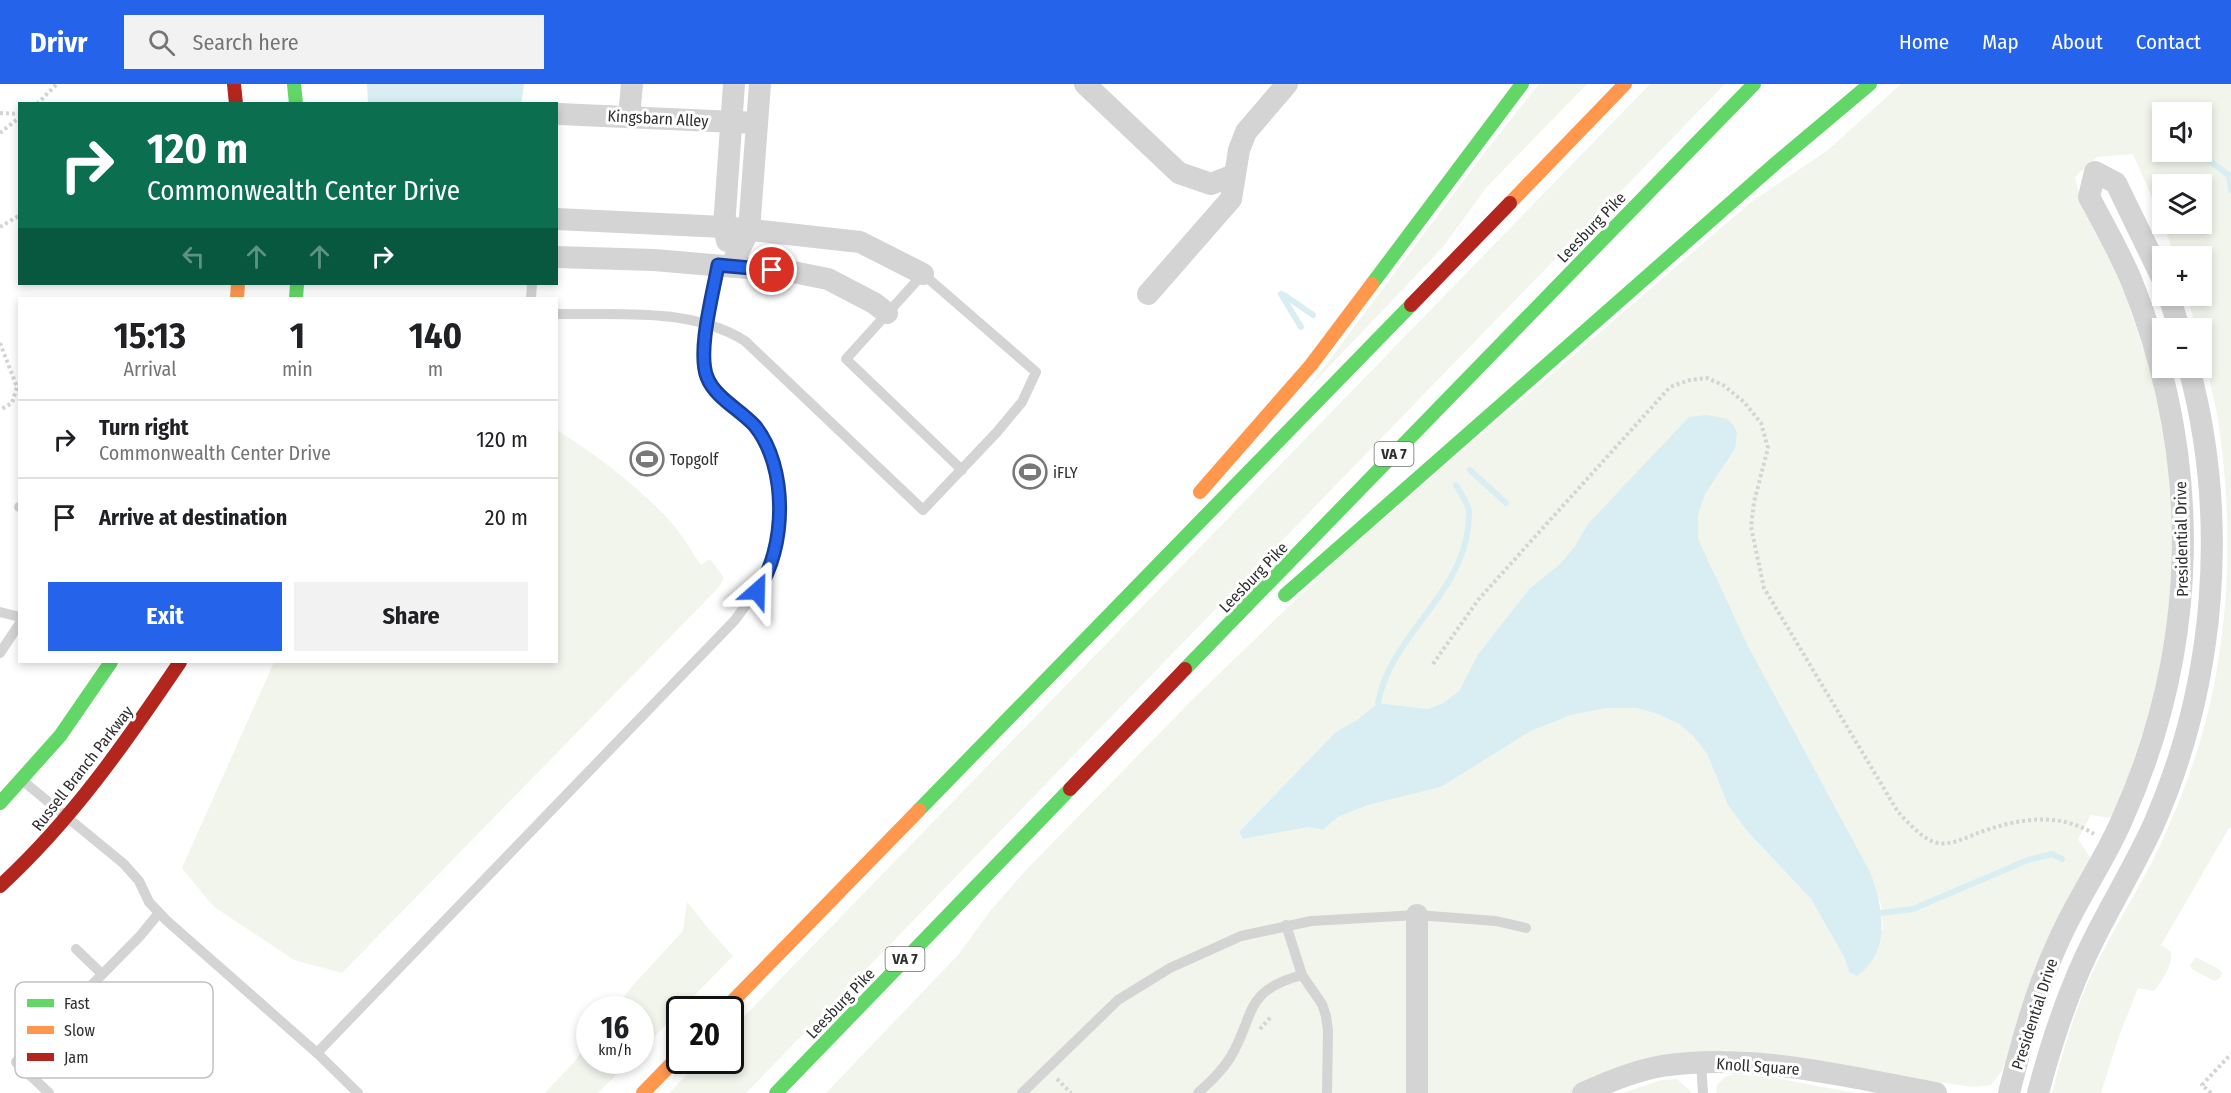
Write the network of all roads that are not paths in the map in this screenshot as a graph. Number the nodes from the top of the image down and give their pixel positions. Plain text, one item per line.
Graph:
1 (234, 84) edge
2 (294, 84) edge
3 (632, 84) edge
4 (734, 84) edge
5 (760, 84) edge
6 (1085, 84) edge
7 (1522, 84) edge
8 (1624, 84) edge
9 (1754, 84) edge
10 (1870, 84) edge
11 (1277, 87) edge
12 (236, 102) edge
13 (296, 102) edge
14 (559, 114) dead end
15 (629, 117) junction
16 (731, 122) junction
17 (757, 123) junction
18 (1234, 175) junction
19 (558, 219) edge
20 (724, 227) junction
21 (748, 230) junction
22 (558, 257) edge
23 (2152, 257) edge
24 (724, 265) junction
25 (923, 274) junction
26 (1148, 294) dead end
27 (887, 313) junction
28 (558, 314) edge
29 (708, 324) junction
30 (2191, 378) edge
31 (962, 470) junction
32 (1189, 505) dead end
33 (1118, 585) dead end
34 (1276, 603) dead end
35 (0, 612) edge
36 (18, 616) edge
37 (18, 626) edge
38 (0, 653) edge
39 (1216, 657) dead end
40 (110, 663) edge
41 (179, 663) edge
42 (23, 781) junction
43 (945, 782) junction
44 (0, 803) edge
45 (67, 818) junction
46 (1035, 826) junction
47 (0, 886) edge
48 (159, 913) junction
49 (1417, 915) junction
50 (1286, 925) junction
51 (1526, 928) dead end
52 (76, 949) dead end
53 (102, 974) junction
54 (1302, 975) junction
55 (94, 982) edge
56 (738, 996) edge
57 (317, 1053) junction
58 (1701, 1062) junction
59 (666, 1069) edge
60 (33, 1078) edge
61 (1910, 1091) edge
62 (49, 1093) edge
63 (358, 1093) edge
64 (643, 1093) edge
65 (776, 1093) edge
66 (1022, 1093) edge
67 (1198, 1093) edge
68 (1327, 1093) edge
69 (1417, 1093) edge
70 (1583, 1093) edge
71 (1703, 1093) edge
72 (1936, 1093) edge
73 (2009, 1093) edge
74 (2038, 1093) edge

1 - 12 main road
2 - 13 main road
3 - 15 street
4 - 16 street
5 - 17 street
6 - 18 street
7 - 32 main road
8 - 43 main road
9 - 46 main road, Leesburg Pike / VA 7
10 - 34 main road
11 - 18 street
14 - 15 street, Kingsbarn Alley
15 - 16 street, Kingsbarn Alley
16 - 17 street, Kingsbarn Alley
16 - 20 street
17 - 21 street
18 - 26 street
19 - 20 street
20 - 21 street
20 - 24 street
21 - 24 street
21 - 25 street
22 - 24 street
23 - 73 street, Presidential Drive
24 - 27 street
24 - 29 lane
25 - 27 lane
25 - 31 lane
27 - 31 lane
28 - 29 lane
29 - 31 lane
29 - 57 lane
30 - 74 street, Presidential Drive
33 - 43 main road
35 - 36 lane
37 - 38 lane
39 - 46 main road
40 - 42 main road
41 - 45 main road, Russell Branch Parkway
42 - 44 main road
42 - 45 lane
43 - 56 main road
45 - 47 main road, Russell Branch Parkway
45 - 48 lane
46 - 65 main road, Leesburg Pike / VA 7
48 - 53 lane
48 - 57 lane
49 - 50 lane
49 - 51 lane
49 - 69 street
50 - 54 lane
50 - 66 lane
52 - 53 lane
53 - 55 lane
54 - 67 lane
54 - 68 lane
57 - 63 lane
58 - 61 street, Knoll Square
58 - 70 street, Knoll Square
58 - 71 lane
59 - 64 main road
60 - 62 lane
61 - 72 street, Knoll Square

